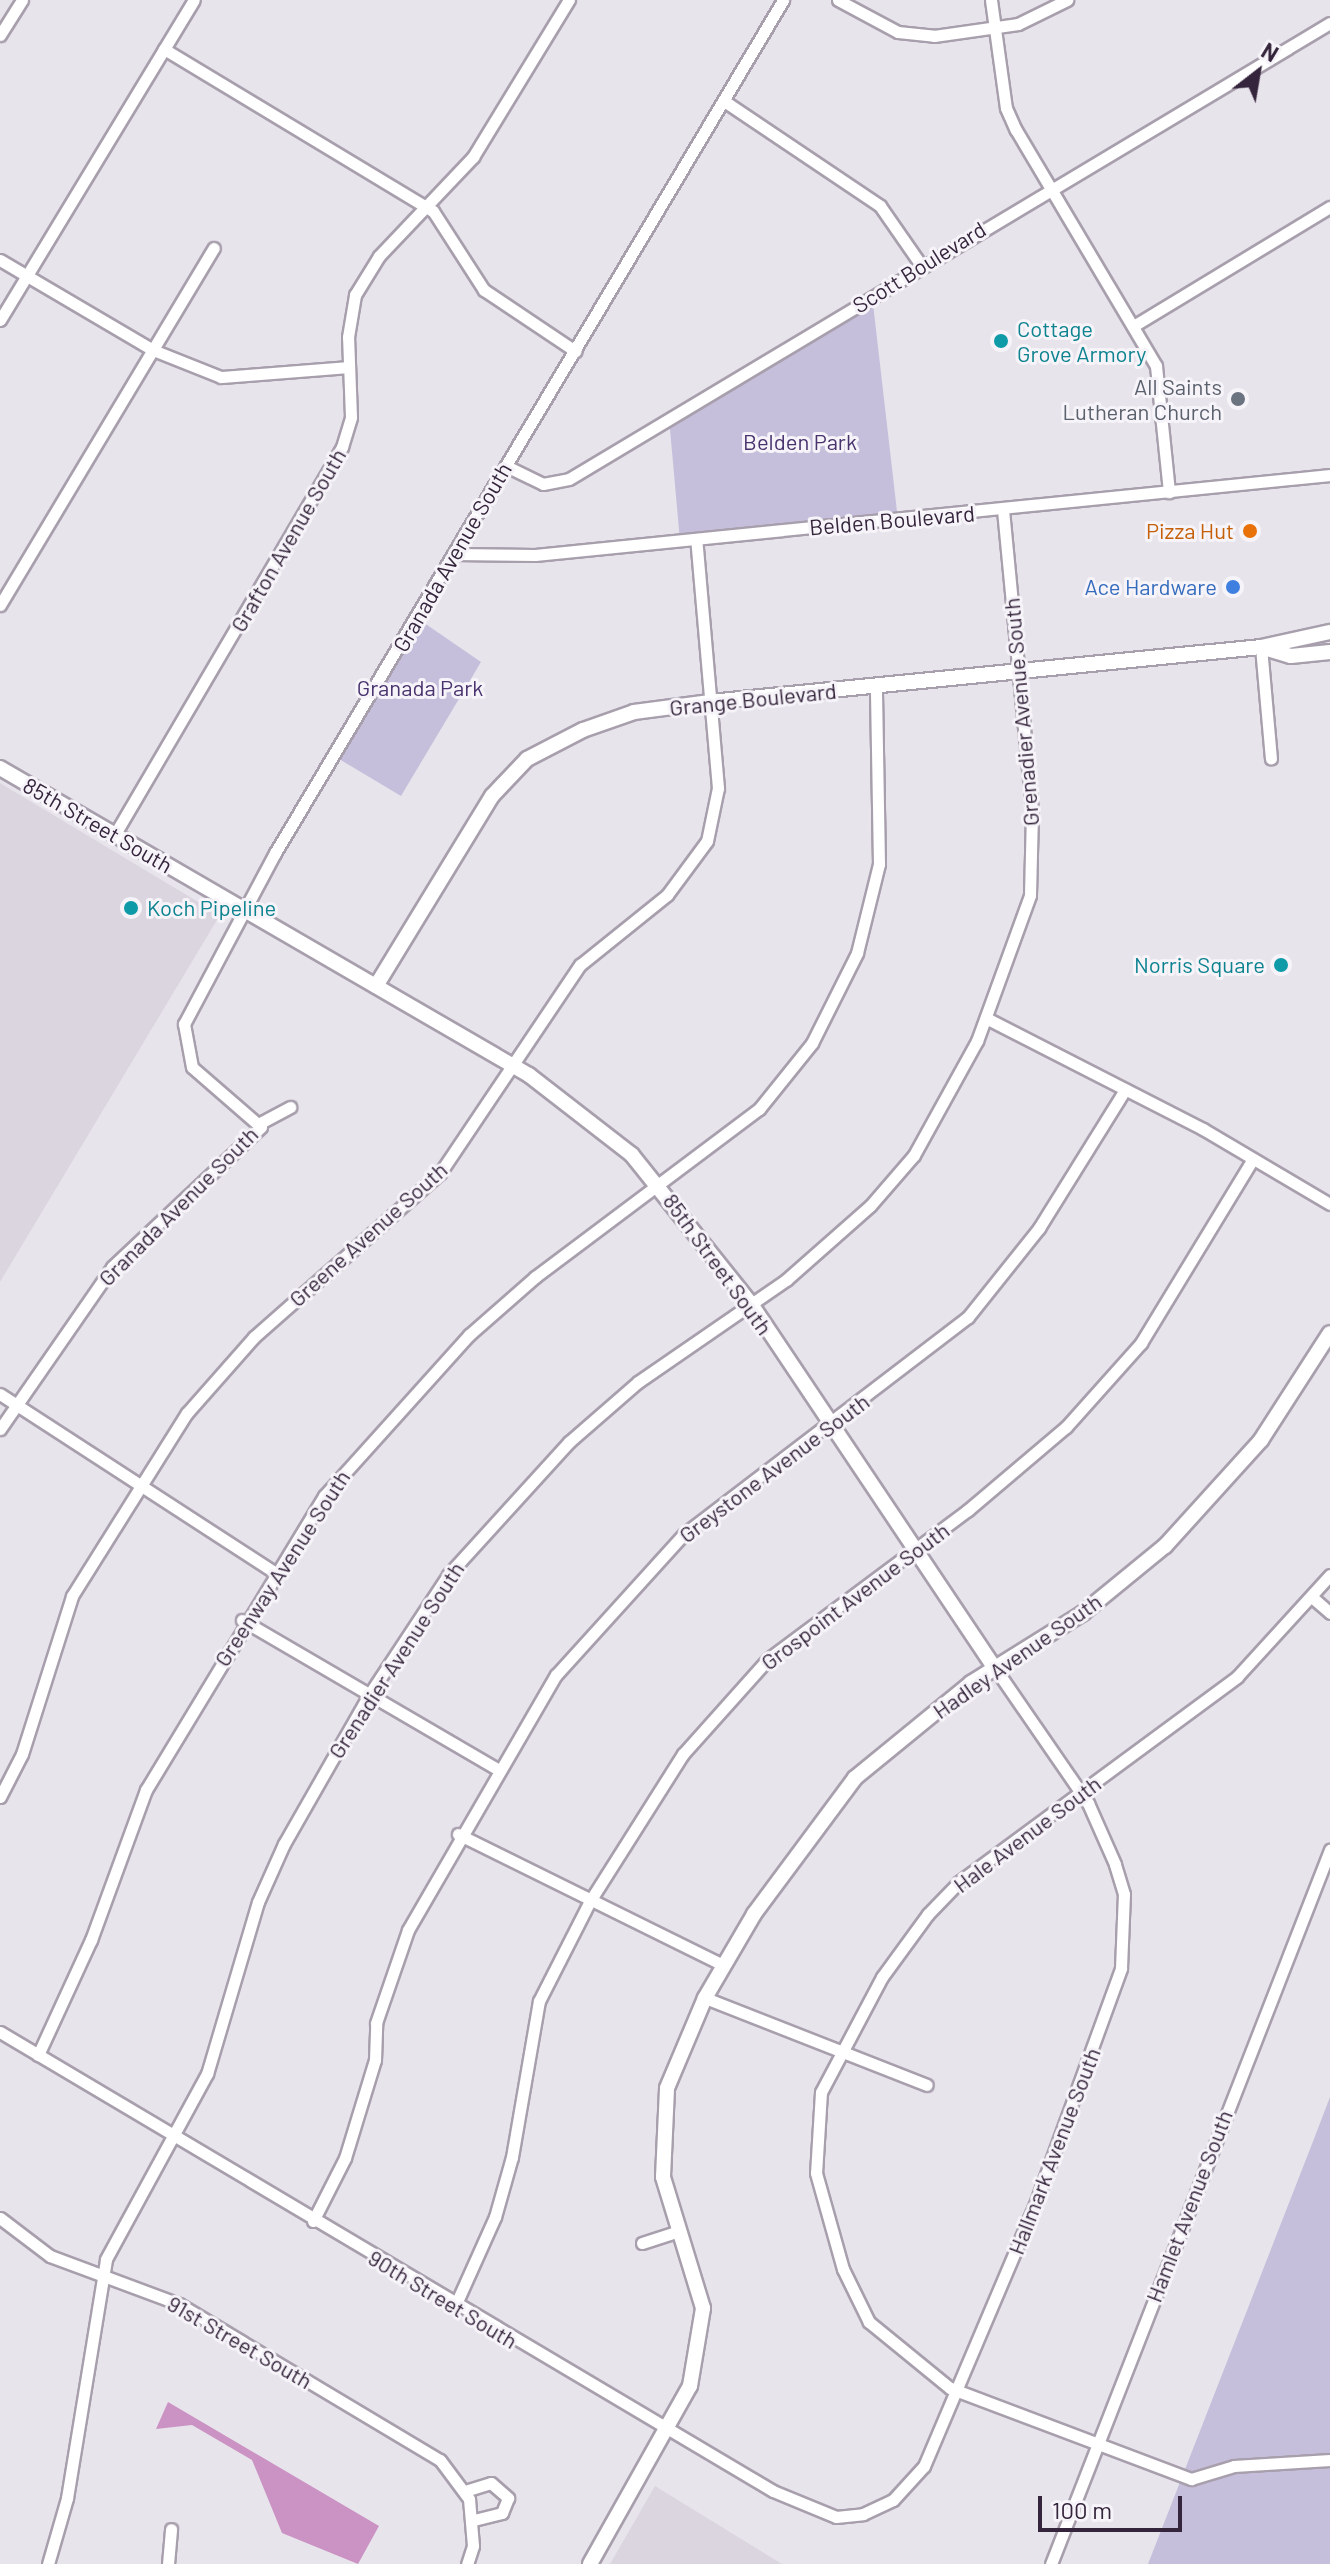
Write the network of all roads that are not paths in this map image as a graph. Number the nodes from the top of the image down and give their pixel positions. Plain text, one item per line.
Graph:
1 (22, 0) edge
2 (194, 0) edge
3 (569, 0) edge
4 (783, 0) edge
5 (838, 0) edge
6 (991, 0) edge
7 (1067, 0) edge
8 (1330, 23) edge
9 (995, 28) junction
10 (0, 35) edge
11 (164, 49) junction
12 (724, 101) junction
13 (1051, 186) junction
14 (1330, 207) edge
15 (428, 208) junction
16 (214, 248) dead end
17 (0, 260) edge
18 (921, 265) junction
19 (28, 275) junction
20 (0, 320) edge
21 (1135, 325) junction
22 (153, 350) junction
23 (575, 351) junction
24 (347, 367) junction
25 (506, 466) junction
26 (1330, 475) edge
27 (1169, 492) junction
28 (1003, 510) junction
29 (696, 539) junction
30 (455, 554) junction
31 (0, 605) edge
32 (1330, 632) edge
33 (1261, 647) junction
34 (1330, 652) edge
35 (1019, 672) junction
36 (876, 687) junction
37 (710, 702) junction
38 (1271, 759) dead end
39 (0, 768) edge
40 (115, 834) junction
41 (246, 912) junction
42 (376, 986) junction
43 (986, 1018) junction
44 (514, 1067) junction
45 (1125, 1090) junction
46 (290, 1107) dead end
47 (262, 1122) junction
48 (1253, 1159) junction
49 (661, 1186) junction
50 (1330, 1204) edge
51 (751, 1304) junction
52 (1330, 1333) edge
53 (0, 1394) edge
54 (16, 1404) junction
55 (831, 1425) junction
56 (0, 1429) edge
57 (138, 1484) junction
58 (913, 1549) junction
59 (274, 1572) junction
60 (1330, 1575) edge
61 (1313, 1598) junction
62 (1330, 1613) edge
63 (242, 1620) junction
64 (995, 1668) junction
65 (369, 1695) junction
66 (497, 1769) junction
67 (1080, 1793) junction
68 (0, 1797) edge
69 (458, 1834) junction
70 (1330, 1850) edge
71 (590, 1901) junction
72 (723, 1965) junction
73 (705, 1998) junction
74 (0, 2032) edge
75 (842, 2053) junction
76 (38, 2055) junction
77 (927, 2085) dead end
78 (169, 2136) junction
79 (0, 2218) edge
80 (313, 2221) junction
81 (679, 2231) junction
82 (642, 2243) dead end
83 (100, 2278) junction
84 (455, 2306) junction
85 (955, 2391) junction
86 (669, 2431) junction
87 (1096, 2445) junction
88 (1330, 2460) edge
89 (465, 2491) junction
90 (899, 2495) joint
91 (474, 2520) junction
92 (171, 2529) dead end
93 (48, 2564) edge
94 (168, 2564) edge
95 (467, 2564) edge
96 (590, 2564) edge
97 (1051, 2564) edge

1 - 10 street
2 - 11 street
3 - 15 street, Grafton Avenue South
4 - 12 street, Granada Avenue South
5 - 9 street
6 - 9 street
7 - 9 street
8 - 13 street, Scott Boulevard
9 - 13 street
11 - 15 street
11 - 19 street
12 - 18 street
12 - 23 street, Granada Avenue South
13 - 18 street, Scott Boulevard
13 - 21 street
14 - 21 street
15 - 23 street
15 - 24 street, Grafton Avenue South
16 - 22 street
17 - 19 street
18 - 25 street, Scott Boulevard
19 - 20 street
19 - 22 street
21 - 27 street
22 - 24 street
22 - 31 street
23 - 25 street, Granada Avenue South
24 - 40 street, Grafton Avenue South
25 - 30 street, Granada Avenue South
26 - 27 street, Belden Boulevard
27 - 28 street, Belden Boulevard
28 - 29 street, Belden Boulevard
28 - 35 street, Grenadier Avenue South
29 - 30 street, Belden Boulevard
29 - 37 street, Greene Avenue South
30 - 41 street, Granada Avenue South
32 - 33 street, Grange Boulevard
33 - 34 street, Grange Boulevard
33 - 35 street, Grange Boulevard
33 - 38 street
35 - 36 street, Grange Boulevard
35 - 43 street, Grenadier Avenue South
36 - 37 street, Grange Boulevard
36 - 49 street, Greenway Avenue South
37 - 42 street, Grange Boulevard
37 - 44 street, Greene Avenue South
39 - 40 street, 85th Street South
40 - 41 street, 85th Street South
41 - 42 street, 85th Street South
41 - 47 street, Granada Avenue South
42 - 44 street, 85th Street South
43 - 45 street
43 - 51 street, Grenadier Avenue South
44 - 49 street, 85th Street South
44 - 57 street, Greene Avenue South
45 - 48 street
45 - 55 street, Greystone Avenue South
46 - 47 street
47 - 54 street, Granada Avenue South
48 - 50 street
48 - 58 street, Grospoint Avenue South
49 - 51 street, 85th Street South
49 - 59 street, Greenway Avenue South
51 - 55 street, 85th Street South
51 - 65 street, Grenadier Avenue South
52 - 64 street, Hadley Avenue South
53 - 54 street
54 - 56 street, Granada Avenue South
54 - 57 street
55 - 58 street, 85th Street South
55 - 66 street, Greystone Avenue South
57 - 59 street
57 - 68 street, Greene Avenue South
58 - 64 street, 85th Street South
58 - 71 street, Grospoint Avenue South
59 - 63 street, Greenway Avenue South
60 - 61 street, Hale Avenue South
61 - 62 street
61 - 67 street, Hale Avenue South
63 - 65 street
63 - 76 street, Greenway Avenue South
64 - 67 street, 85th Street South
64 - 72 street, Hadley Avenue South
65 - 66 street
65 - 78 street, Grenadier Avenue South
66 - 69 street, Greystone Avenue South
67 - 75 street, Hale Avenue South
67 - 85 street, Hallmark Avenue South
69 - 71 street
69 - 80 street, Greystone Avenue South
70 - 87 street, Hamlet Avenue South
71 - 72 street
71 - 84 street, Grospoint Avenue South
72 - 73 street, Hadley Avenue South
73 - 75 street
73 - 81 street, Hadley Avenue South
74 - 76 street, 90th Street South
75 - 77 street
75 - 85 street, Hale Avenue South
76 - 78 street, 90th Street South
78 - 80 street, 90th Street South
78 - 83 street, Grenadier Avenue South
79 - 83 street, 91st Street South
80 - 84 street, 90th Street South
81 - 82 street
81 - 86 street, Hadley Avenue South
83 - 89 street, 91st Street South
83 - 93 street, Grenadier Avenue South
84 - 86 street, 90th Street South
85 - 87 street, Hale Avenue South
85 - 90 street, Hallmark Avenue South
86 - 90 street, 90th Street South
86 - 96 street, Hadley Avenue South
87 - 88 street, Hale Avenue South
87 - 97 street, Hamlet Avenue South
89 - 91 street, 91st Street South
89 - 91 street
91 - 95 street, 91st Street South
92 - 94 street

